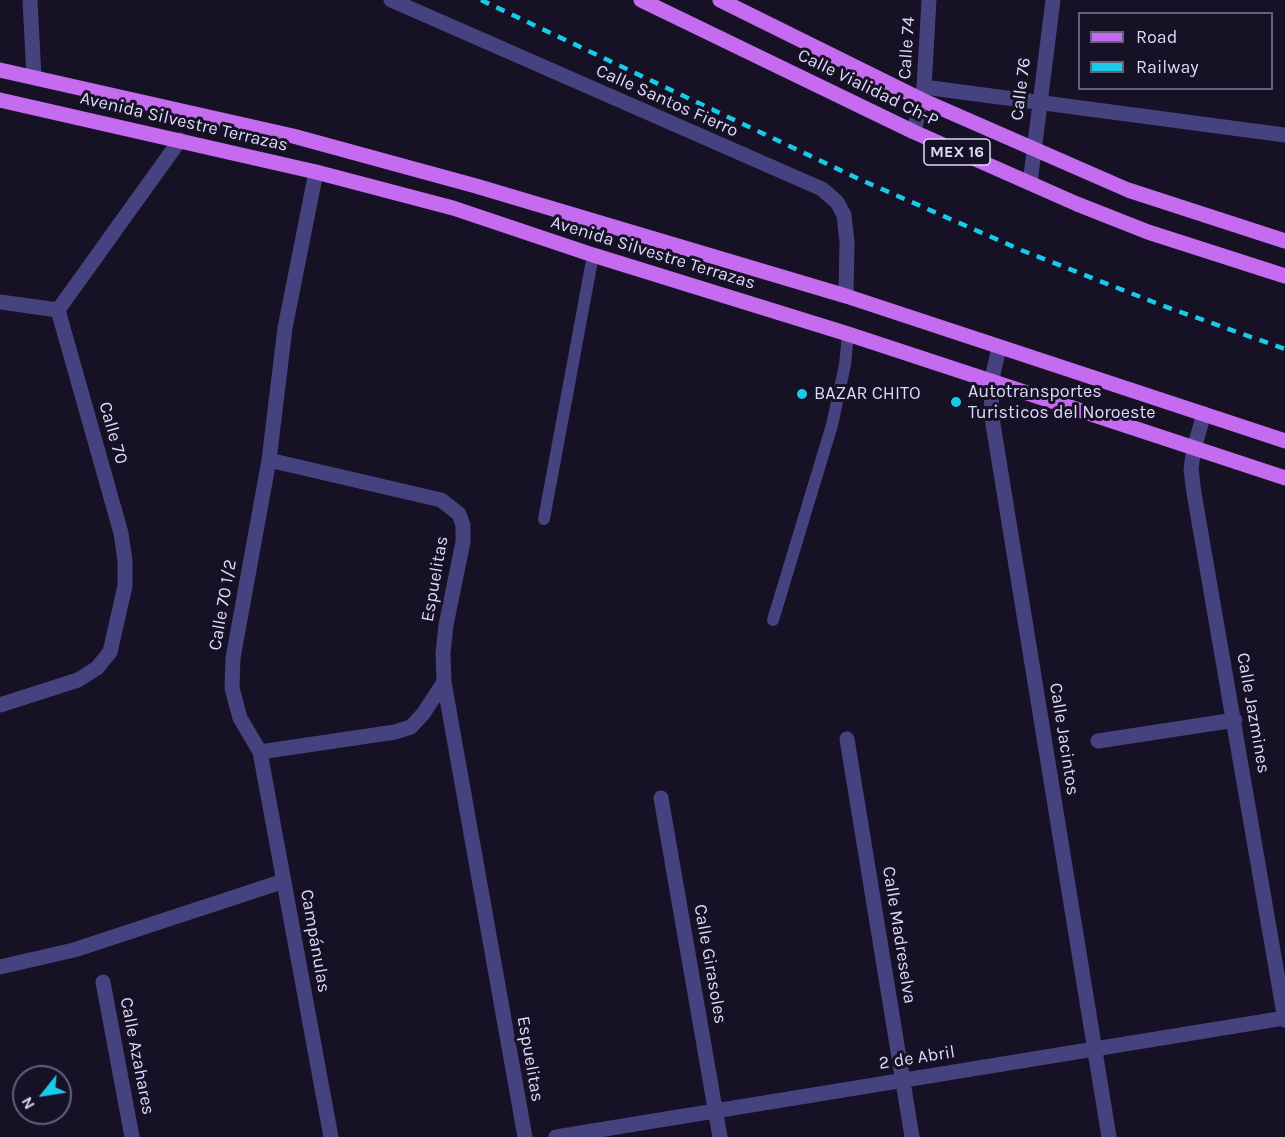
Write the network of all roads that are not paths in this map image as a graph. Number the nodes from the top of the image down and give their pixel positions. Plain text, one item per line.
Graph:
1 (30, 0) edge
2 (391, 0) edge
3 (641, 0) edge
4 (720, 0) edge
5 (929, 0) edge
6 (1053, 0) edge
7 (0, 70) edge
8 (34, 77) junction
9 (923, 94) junction
10 (0, 100) edge
11 (1038, 104) junction
12 (914, 132) junction
13 (1285, 135) edge
14 (180, 140) junction
15 (1034, 149) junction
16 (316, 172) junction
17 (1030, 183) junction
18 (1285, 241) edge
19 (593, 255) junction
20 (1285, 276) edge
21 (846, 296) junction
22 (0, 302) edge
23 (58, 310) junction
24 (848, 334) junction
25 (999, 348) junction
26 (991, 383) junction
27 (1204, 414) junction
28 (1285, 441) edge
29 (1194, 448) junction
30 (269, 460) junction
31 (1285, 478) edge
32 (544, 519) dead end
33 (773, 620) dead end
34 (444, 682) junction
35 (0, 705) edge
36 (1235, 720) junction
37 (847, 738) dead end
38 (1098, 741) dead end
39 (260, 752) junction
40 (661, 798) dead end
41 (284, 881) junction
42 (0, 967) edge
43 (103, 982) dead end
44 (1285, 1018) edge
45 (1095, 1049) junction
46 (903, 1080) junction
47 (715, 1111) junction
48 (132, 1137) edge
49 (331, 1137) edge
50 (525, 1137) edge
51 (556, 1137) edge
52 (720, 1137) edge
53 (912, 1137) edge
54 (1109, 1137) edge

1 - 8 street
2 - 21 street, Calle Santos Fierro
3 - 12 main road, Calle Vialidad Ch-P / MEX 16
4 - 9 main road, Calle Vialidad Ch-P / MEX 16
5 - 9 street, Calle 74
6 - 11 street, Calle 76
7 - 8 main road, Avenida Silvestre Terrazas
8 - 21 main road, Avenida Silvestre Terrazas
9 - 11 street
9 - 12 street, Calle 74
9 - 15 main road, Calle Vialidad Ch-P / MEX 16
10 - 14 main road, Avenida Silvestre Terrazas
11 - 13 street
11 - 15 street, Calle 76
12 - 17 main road, Calle Vialidad Ch-P / MEX 16
14 - 16 main road, Avenida Silvestre Terrazas
14 - 23 street
15 - 17 street, Calle 76
15 - 18 main road, Calle Vialidad Ch-P / MEX 16
16 - 19 main road, Avenida Silvestre Terrazas
16 - 30 street
17 - 20 main road, Calle Vialidad Ch-P / MEX 16
19 - 24 main road, Avenida Silvestre Terrazas
19 - 32 lane
21 - 25 main road, Avenida Silvestre Terrazas
22 - 23 street
23 - 35 street, Calle 70
24 - 26 main road, Avenida Silvestre Terrazas
24 - 33 lane
25 - 26 street, Calle Jacintos
25 - 27 main road, Avenida Silvestre Terrazas
26 - 29 main road, Avenida Silvestre Terrazas
26 - 45 street, Calle Jacintos
27 - 28 main road, Avenida Silvestre Terrazas
27 - 29 street, Calle Jazmines
29 - 31 main road, Avenida Silvestre Terrazas
29 - 36 street, Calle Jazmines
30 - 34 street, Espuelitas
30 - 39 street, Calle 70 1/2
34 - 39 street
34 - 50 street, Espuelitas
36 - 38 street
36 - 44 street, Calle Jazmines
37 - 46 street, Calle Madreselva
39 - 41 street, Campánulas
40 - 47 street, Calle Girasoles
41 - 42 street
41 - 49 street, Campánulas
43 - 48 street, Calle Azahares
44 - 45 street, 2 de Abril
45 - 46 street, 2 de Abril
45 - 54 street, Calle Jacintos
46 - 47 street, 2 de Abril
46 - 53 street, Calle Madreselva
47 - 51 street, 2 de Abril
47 - 52 street, Calle Girasoles

